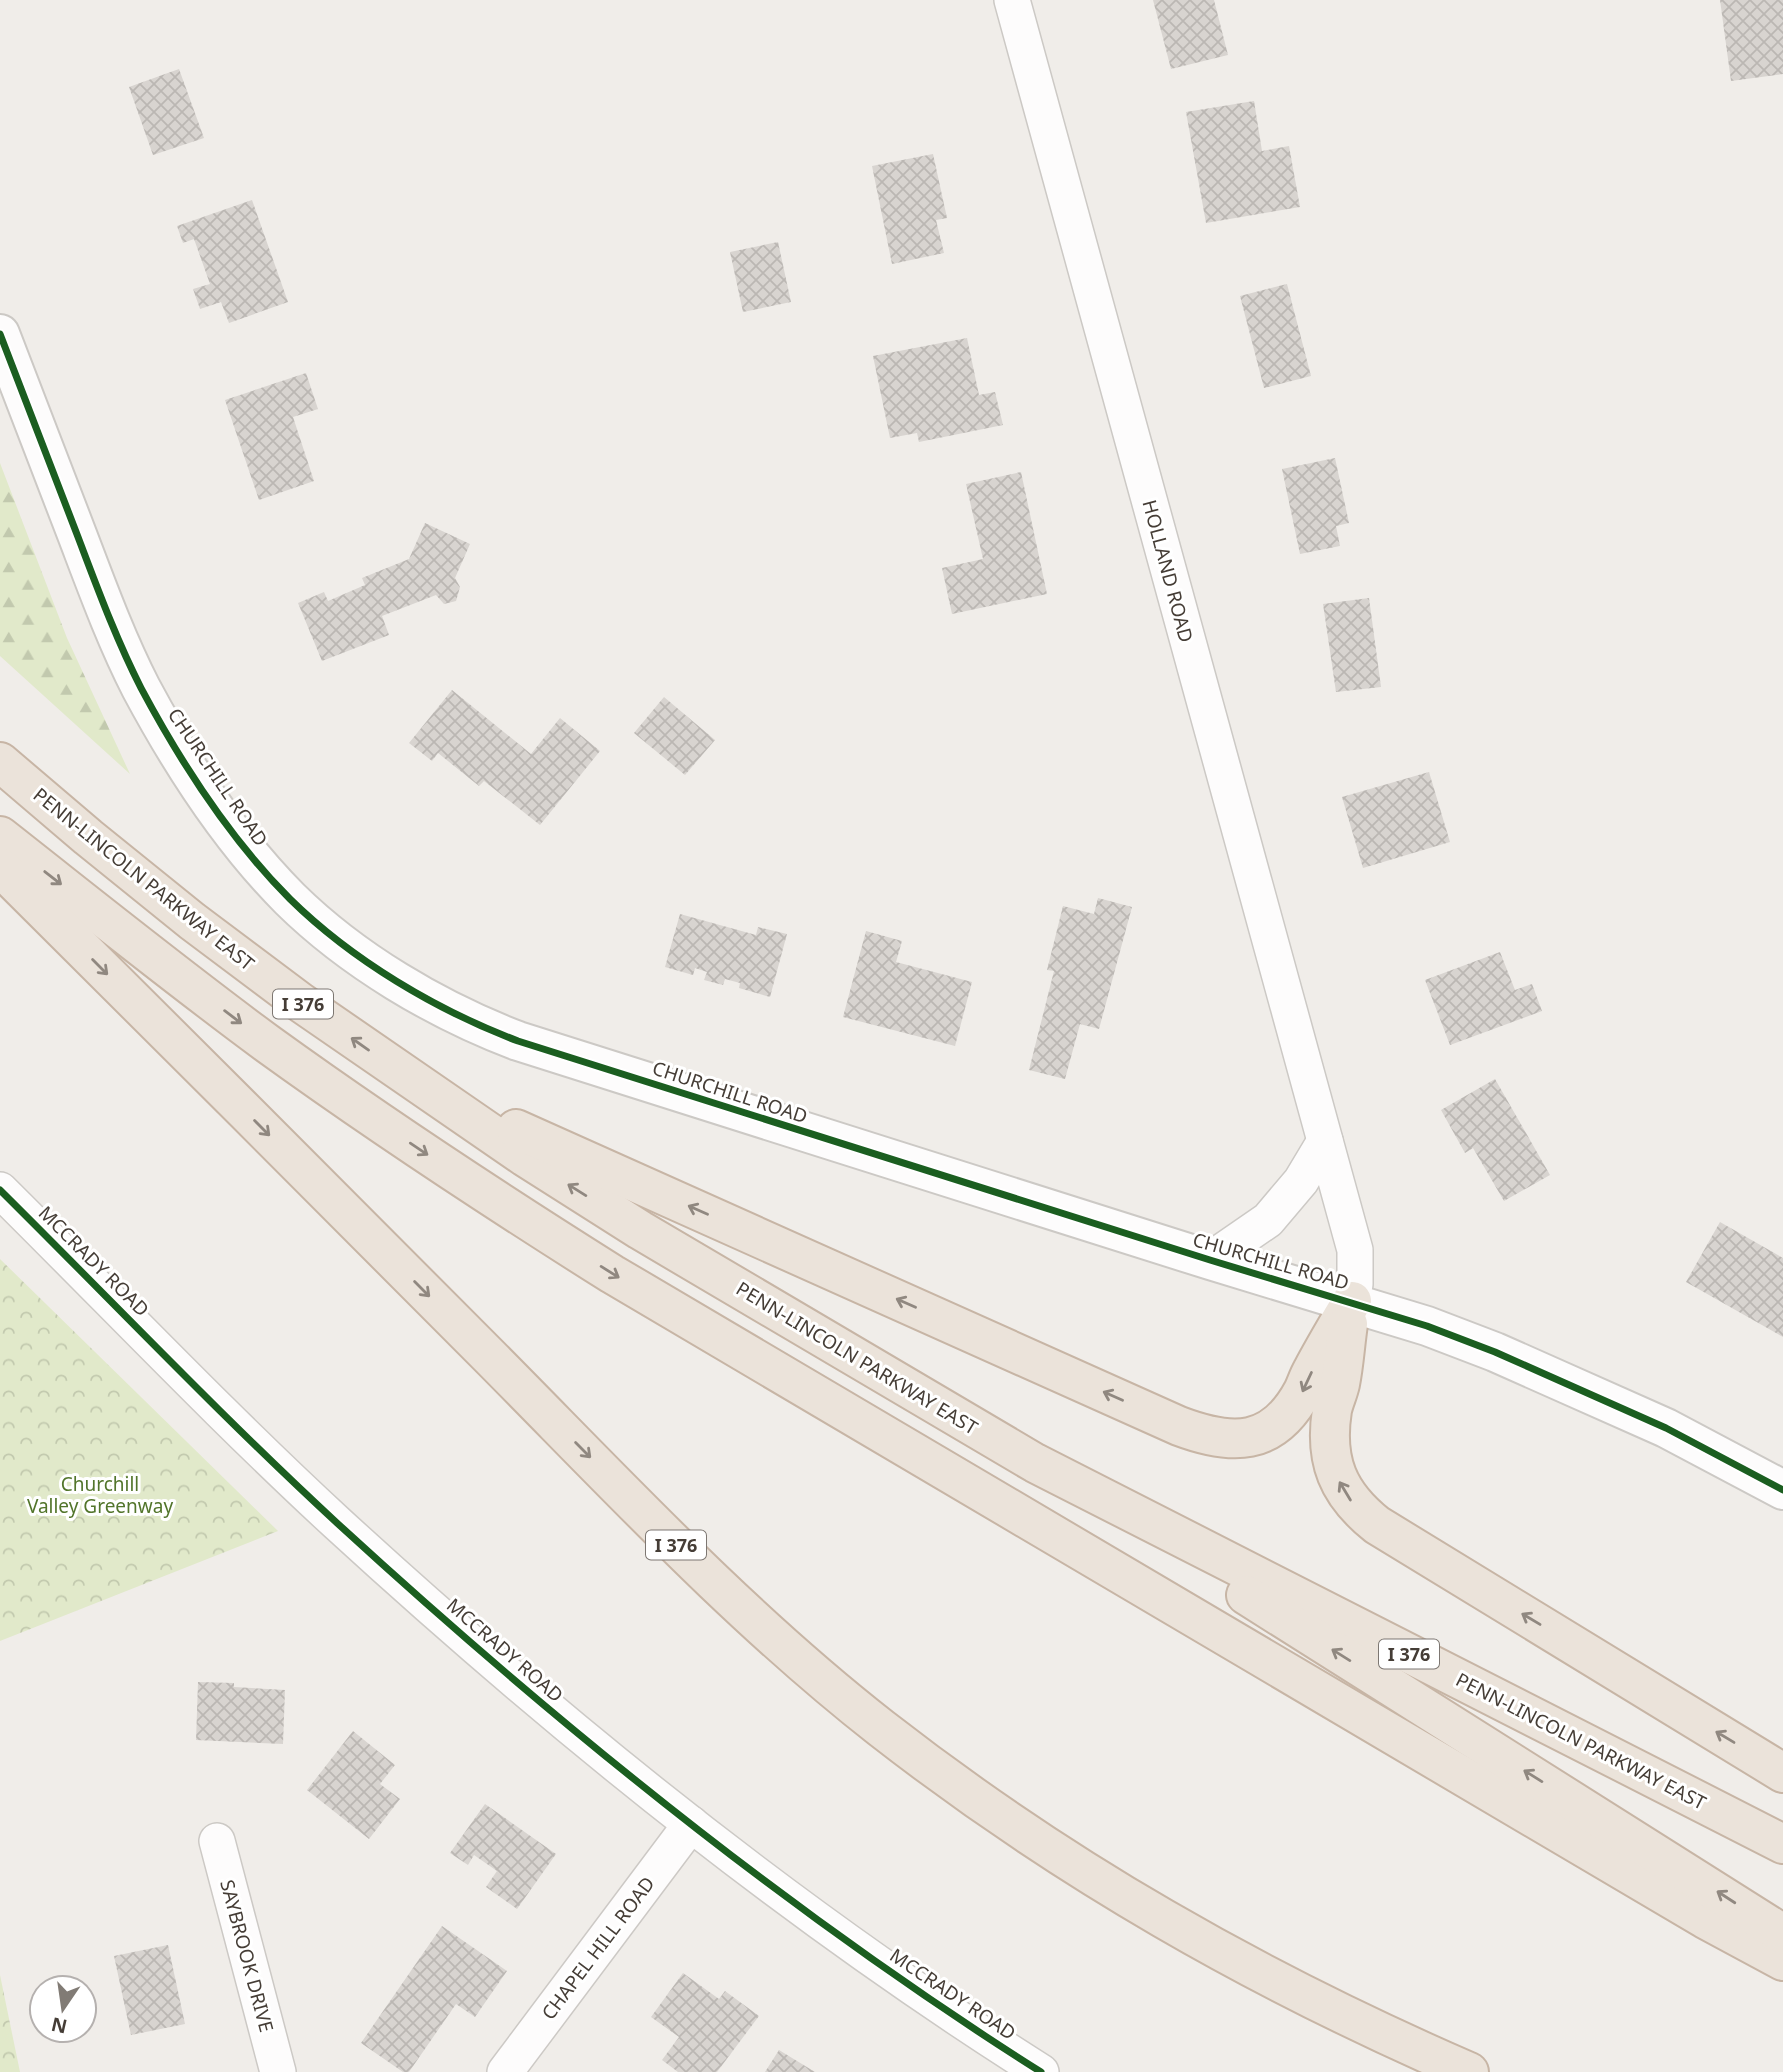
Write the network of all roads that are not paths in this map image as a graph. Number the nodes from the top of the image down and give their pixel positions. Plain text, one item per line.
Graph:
1 (1012, 0) edge
2 (0, 334) edge
3 (0, 762) edge
4 (0, 836) edge
5 (0, 867) edge
6 (416, 1083) junction
7 (1325, 1141) junction
8 (0, 1189) edge
9 (1210, 1260) junction
10 (1352, 1301) junction
11 (1035, 1463) junction
12 (1783, 1490) edge
13 (1783, 1773) edge
14 (691, 1824) junction
15 (217, 1841) dead end
16 (1783, 1844) edge
17 (1783, 1934) edge
18 (1783, 1961) edge
19 (278, 2072) edge
20 (505, 2072) edge
21 (1041, 2072) edge
22 (1469, 2072) edge

1 - 7 street, HOLLAND ROAD
2 - 9 street, CHURCHILL ROAD
6 -> 3 highway, PENN-LINCOLN PARKWAY EAST / I 376
4 -> 18 highway
5 -> 22 highway, I 376
10 -> 6 highway
11 -> 6 highway, PENN-LINCOLN PARKWAY EAST / I 376
7 - 9 street
7 - 10 street, HOLLAND ROAD
8 - 14 street, MCCRADY ROAD
9 - 10 street, CHURCHILL ROAD
10 - 12 street, CHURCHILL ROAD
13 -> 10 highway
11 - 16 highway, PENN-LINCOLN PARKWAY EAST / I 376
17 -> 11 highway
14 - 20 street, CHAPEL HILL ROAD
14 - 21 street, MCCRADY ROAD
15 - 19 street, SAYBROOK DRIVE

